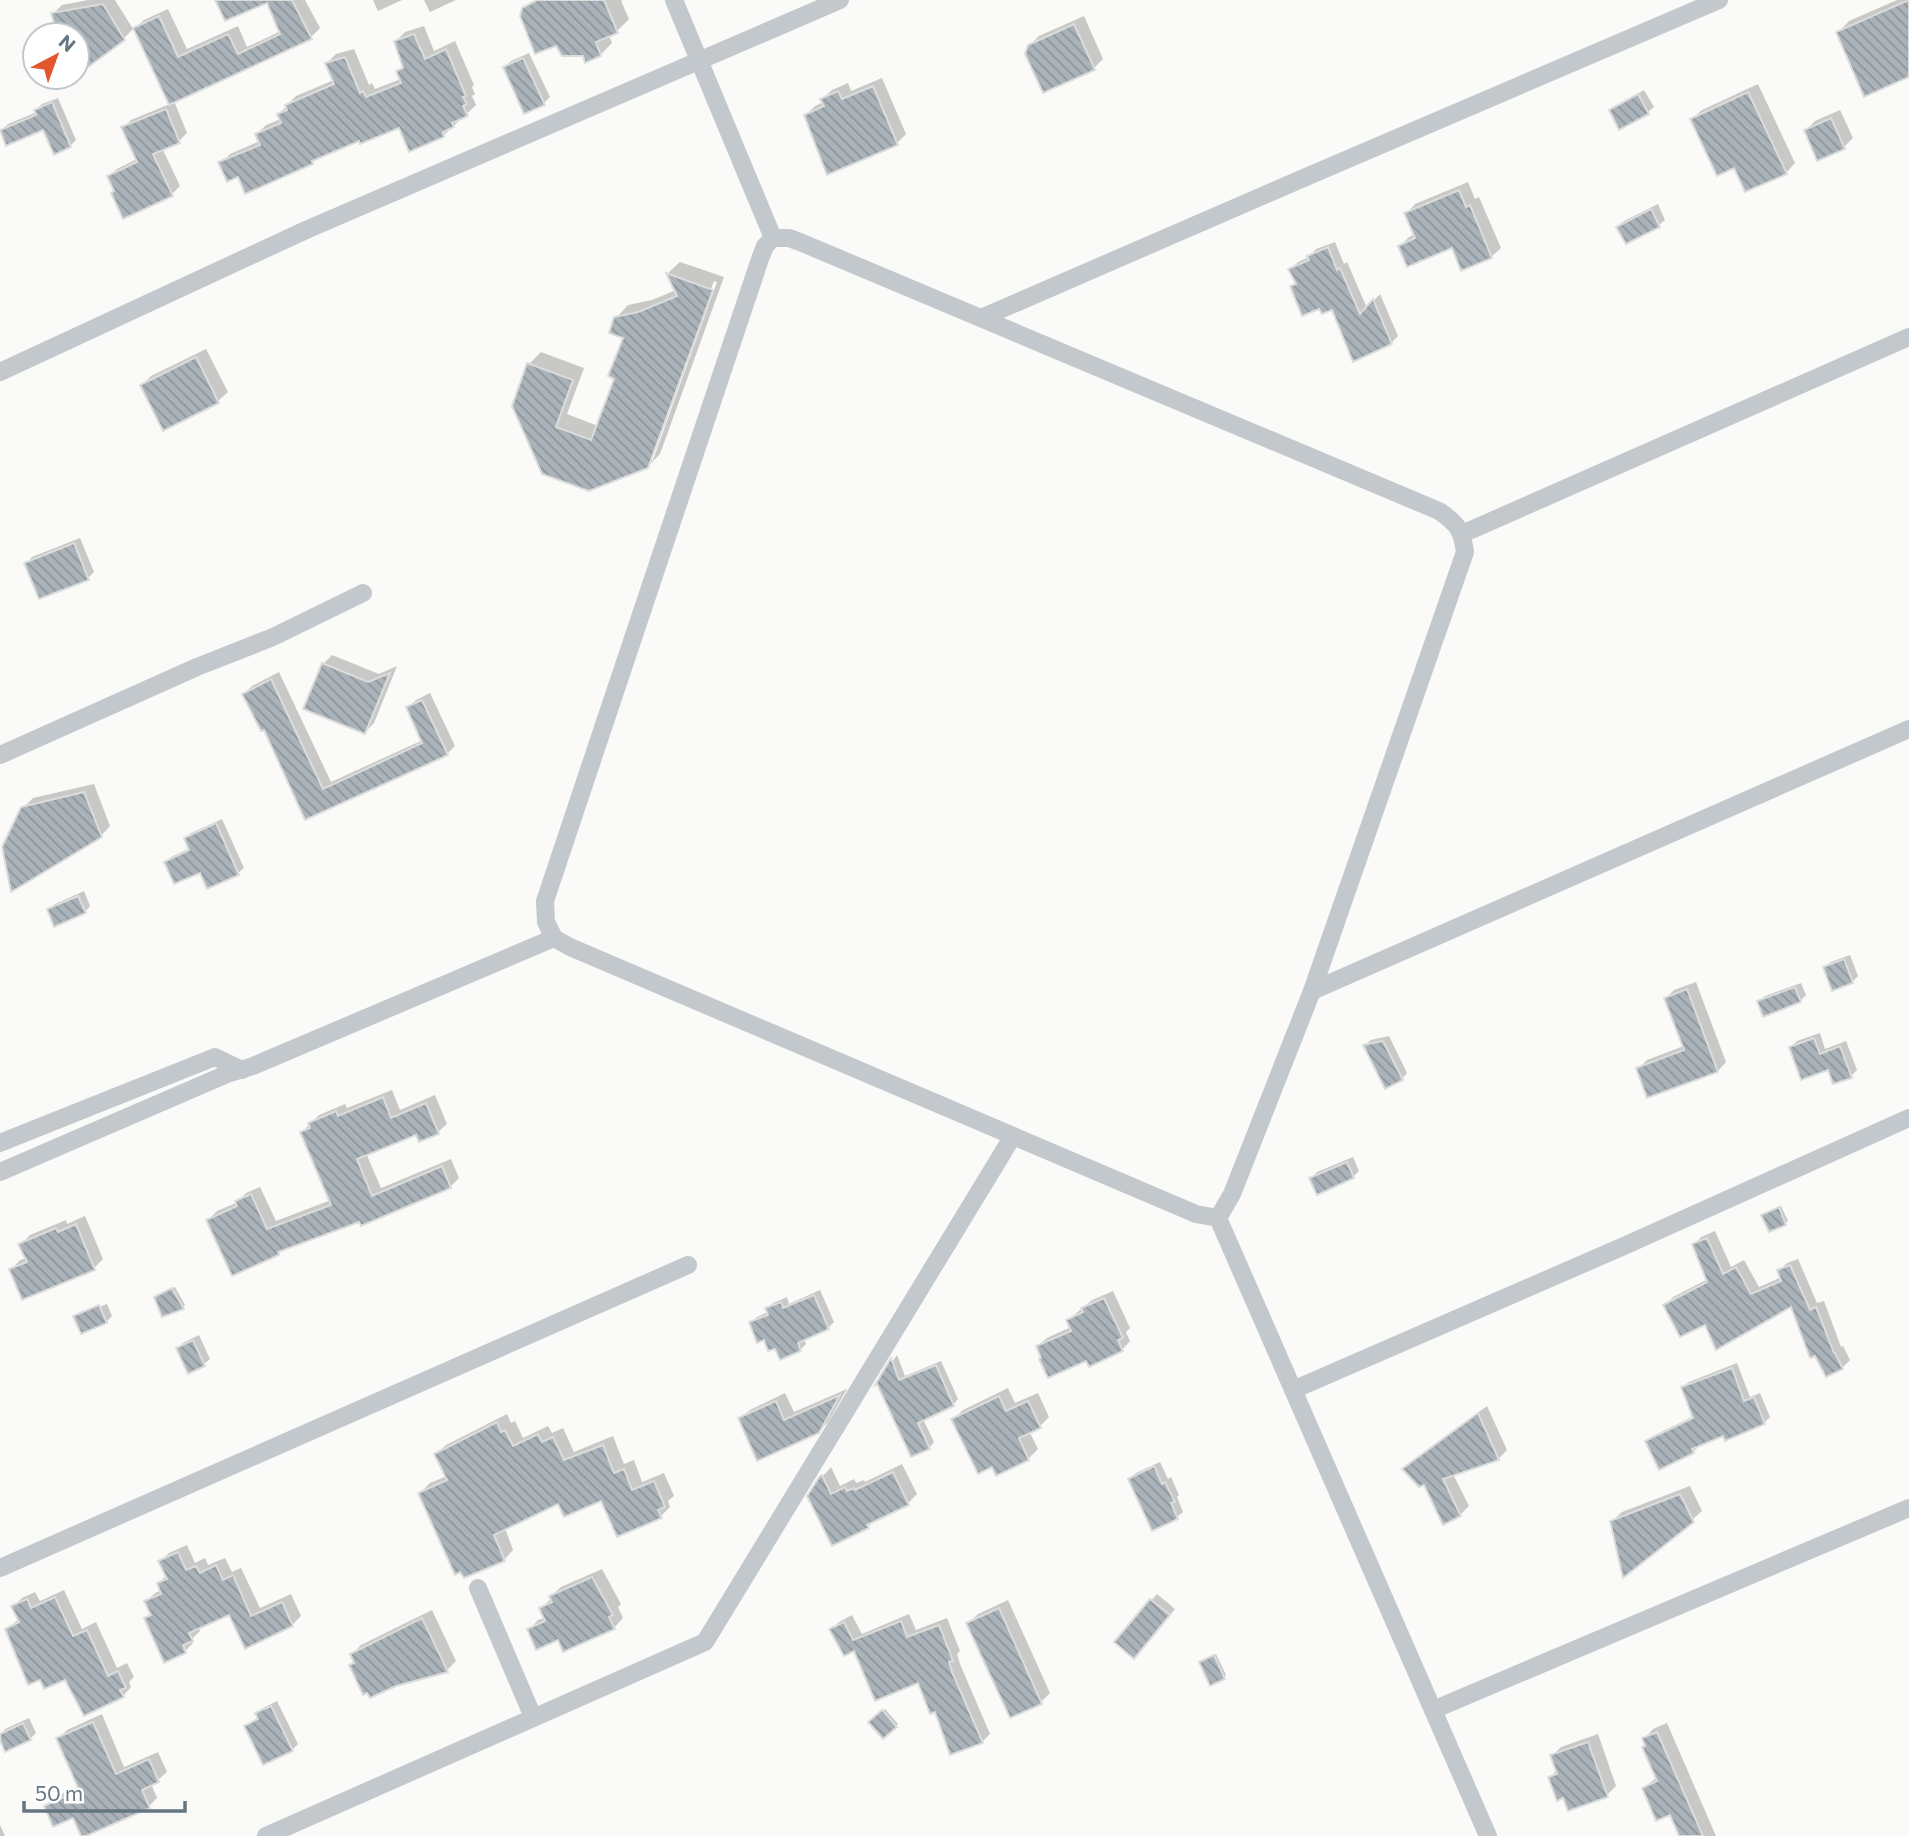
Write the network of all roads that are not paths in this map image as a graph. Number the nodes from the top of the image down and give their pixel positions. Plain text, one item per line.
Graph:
1 (674, 0) edge
2 (839, 0) edge
3 (1719, 0) edge
4 (700, 60) junction
5 (773, 238) junction
6 (981, 318) junction
7 (1909, 337) edge
8 (0, 372) edge
9 (1462, 534) junction
10 (363, 593) dead end
11 (1909, 729) edge
12 (0, 755) edge
13 (554, 938) junction
14 (1312, 990) junction
15 (242, 1070) junction
16 (1909, 1118) edge
17 (1013, 1136) junction
18 (0, 1143) edge
19 (0, 1172) edge
20 (1218, 1218) junction
21 (688, 1265) dead end
22 (1293, 1390) junction
23 (1909, 1508) edge
24 (0, 1567) edge
25 (478, 1588) dead end
26 (1433, 1710) junction
27 (533, 1717) junction
28 (266, 1836) edge
29 (1488, 1836) edge

1 - 4 street
2 - 4 street
3 - 6 street
4 - 5 street
4 - 8 street
5 - 6 street
5 - 13 street
6 - 9 street
7 - 9 street
9 - 14 street
10 - 12 street
11 - 14 street
13 - 15 street
13 - 17 street
14 - 20 street
15 - 18 street
15 - 19 street
16 - 22 street
17 - 20 street
17 - 27 street
20 - 22 street
21 - 24 street
22 - 26 street
23 - 26 street
25 - 27 street
26 - 29 street
27 - 28 street

